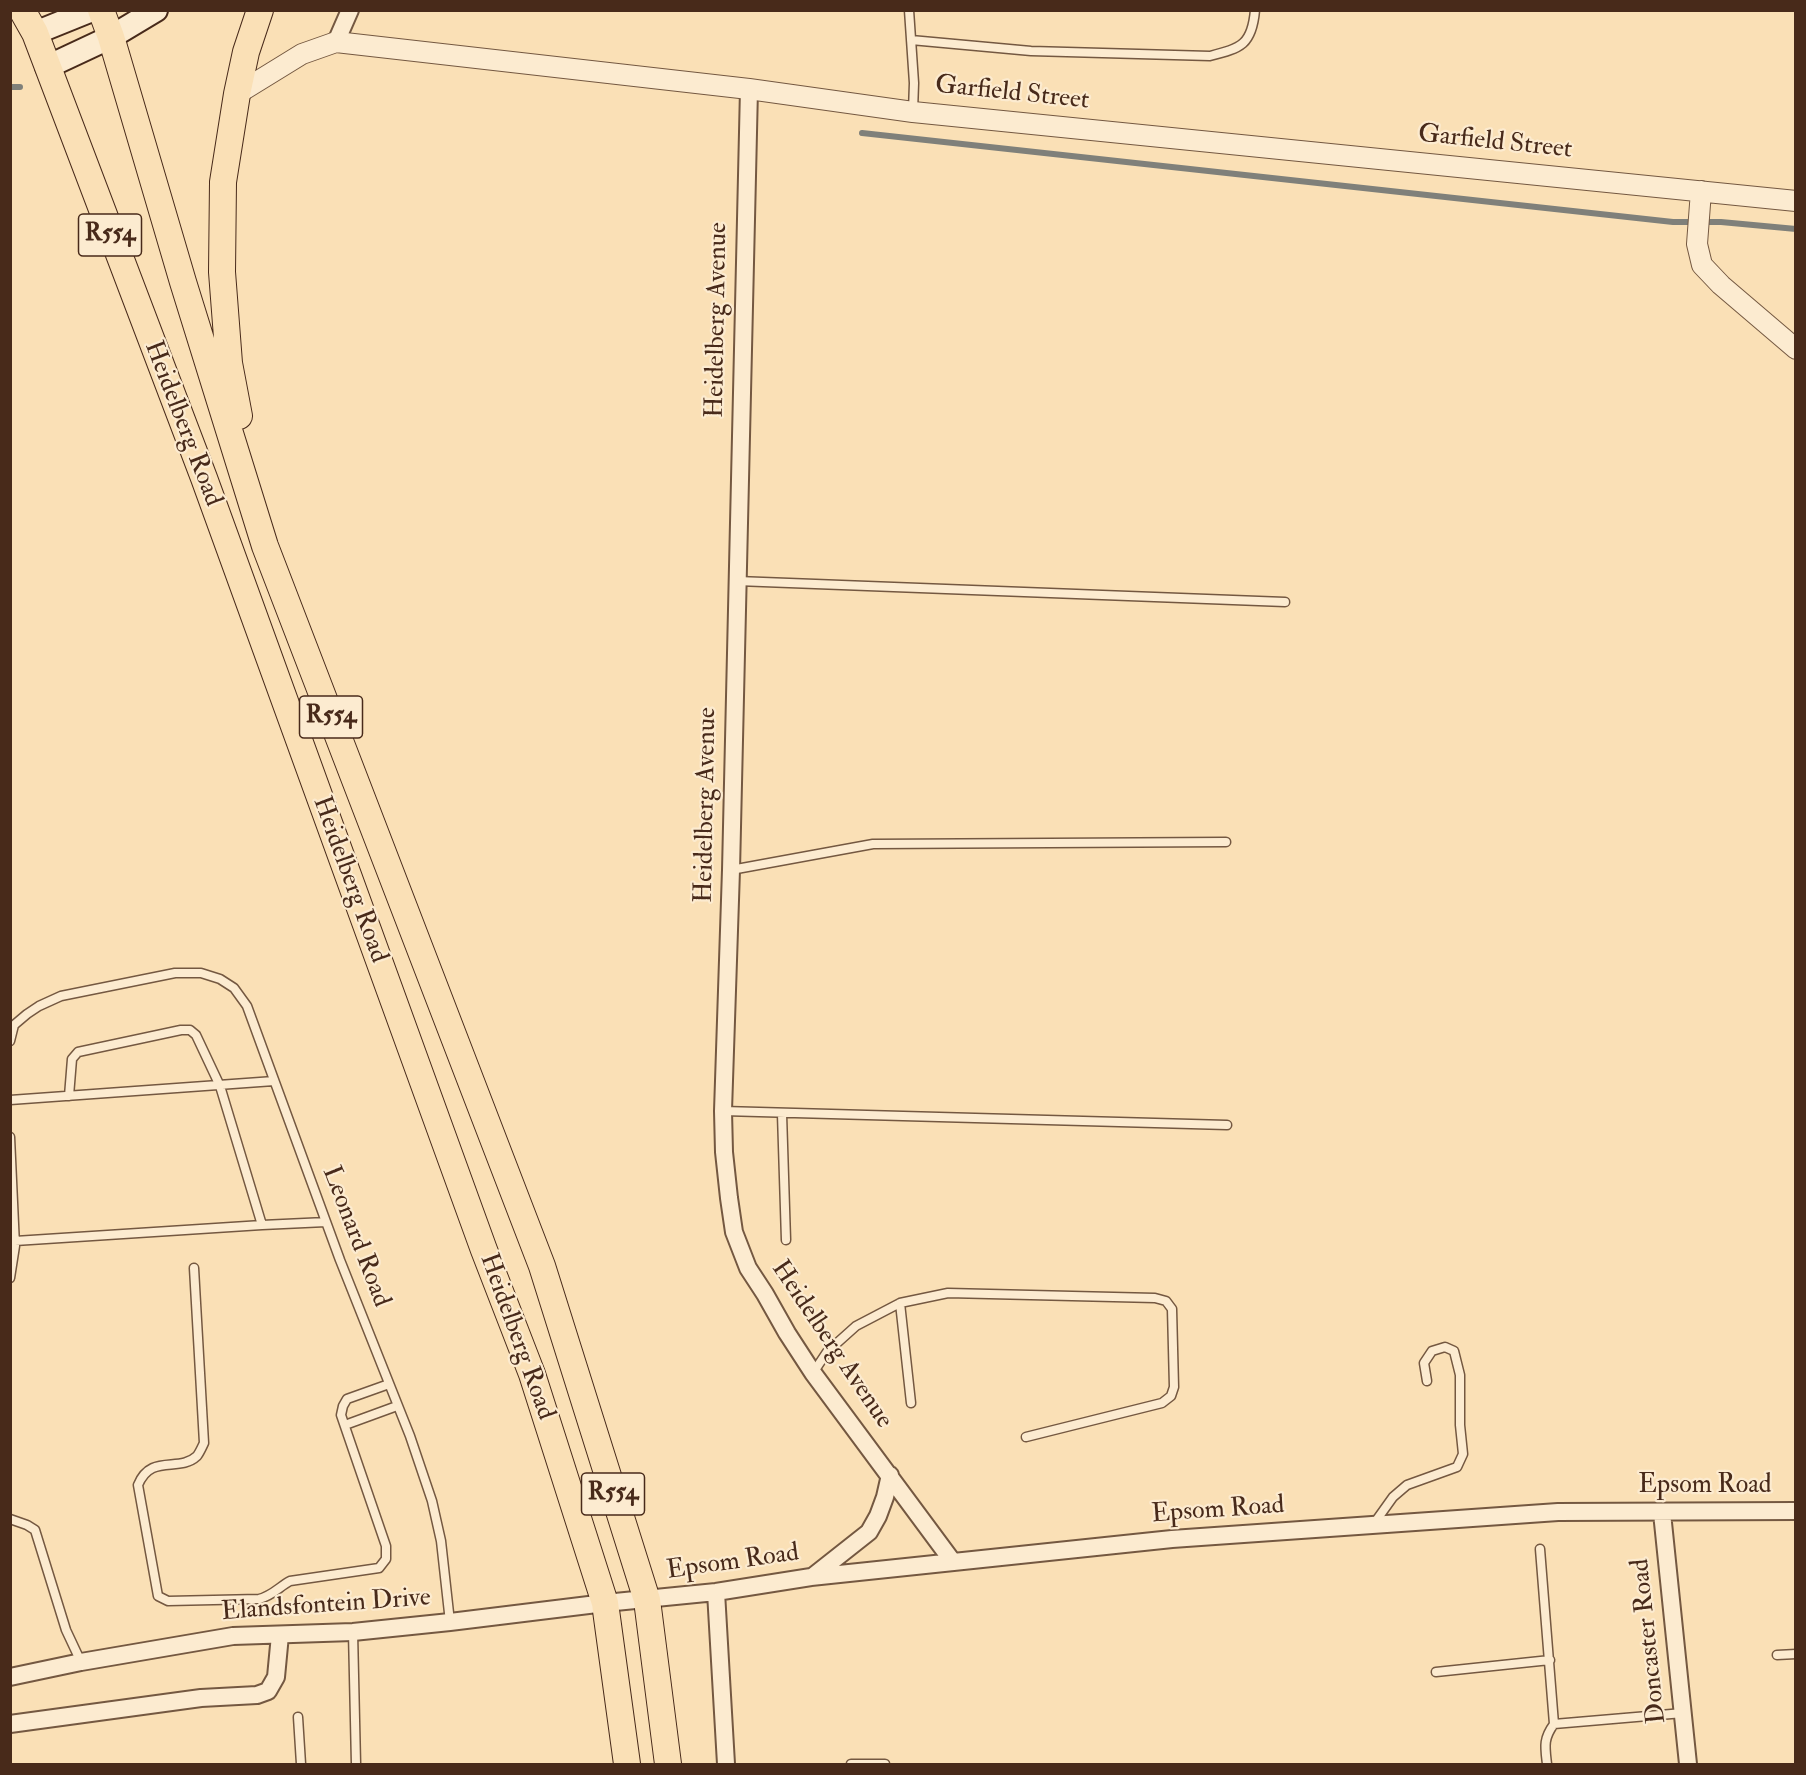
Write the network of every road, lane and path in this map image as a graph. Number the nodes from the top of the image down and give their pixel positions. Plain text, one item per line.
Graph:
1 (22, 10) edge
2 (92, 10) edge
3 (101, 10) edge
4 (156, 10) edge
5 (260, 10) edge
6 (350, 10) edge
7 (909, 10) edge
8 (1255, 10) edge
9 (35, 33) junction
10 (111, 37) junction
11 (911, 40) junction
12 (336, 42) junction
13 (47, 67) junction
14 (749, 89) junction
15 (237, 94) junction
16 (913, 112) junction
17 (1701, 191) junction
18 (1796, 201) edge
19 (1796, 349) edge
20 (265, 546) junction
21 (737, 581) junction
22 (1285, 602) dead end
23 (1226, 842) dead end
24 (731, 870) junction
25 (10, 1041) edge
26 (274, 1082) junction
27 (220, 1086) junction
28 (69, 1096) junction
29 (10, 1100) edge
30 (723, 1111) junction
31 (783, 1114) junction
32 (1227, 1125) dead end
33 (10, 1137) edge
34 (326, 1222) junction
35 (262, 1225) junction
36 (786, 1240) dead end
37 (15, 1241) junction
38 (194, 1268) dead end
39 (10, 1278) edge
40 (900, 1304) junction
41 (813, 1373) junction
42 (1427, 1381) dead end
43 (389, 1384) junction
44 (911, 1403) dead end
45 (398, 1406) junction
46 (345, 1425) junction
47 (1026, 1437) dead end
48 (890, 1475) junction
49 (1796, 1511) edge
50 (1662, 1513) junction
51 (10, 1519) edge
52 (1373, 1525) junction
53 (1540, 1549) dead end
54 (953, 1562) junction
55 (811, 1577) junction
56 (716, 1592) junction
57 (647, 1600) junction
58 (605, 1603) junction
59 (450, 1622) junction
60 (353, 1632) junction
61 (280, 1635) junction
62 (1796, 1654) edge
63 (1777, 1655) dead end
64 (1550, 1660) junction
65 (81, 1662) junction
66 (1436, 1672) dead end
67 (10, 1677) edge
68 (1683, 1713) junction
69 (298, 1717) dead end
70 (10, 1724) edge
71 (1554, 1724) junction
72 (301, 1764) edge
73 (356, 1764) edge
74 (627, 1764) edge
75 (668, 1764) edge
76 (726, 1764) edge
77 (851, 1764) edge
78 (885, 1764) edge
79 (1547, 1764) edge
80 (1688, 1764) edge

1 - 9 main road, Heidelberg Road / R554
2 - 9 main road
3 - 10 main road, Heidelberg Road / R554
4 - 10 main road
5 - 15 main road
6 - 12 street
7 - 11 lane
8 - 11 lane
9 - 13 main road, Heidelberg Road / R554
10 - 13 main road
10 - 20 main road, Heidelberg Road / R554
11 - 16 lane
12 - 14 street, Garfield Street
12 - 15 street, Garfield Street
13 - 58 main road, Heidelberg Road / R554
14 - 16 street, Garfield Street
14 - 21 street, Heidelberg Avenue
15 - 20 main road
16 - 17 street, Garfield Street
17 - 18 street, Garfield Street
17 - 19 street
20 - 57 main road, Heidelberg Road / R554
21 - 22 lane
21 - 24 street, Heidelberg Avenue
23 - 24 lane
24 - 30 street, Heidelberg Avenue
25 - 26 lane, Leonard Road
26 - 27 lane
26 - 34 lane, Leonard Road
27 - 28 lane
27 - 28 lane
27 - 35 lane
28 - 29 lane
30 - 31 lane
30 - 41 street, Heidelberg Avenue
31 - 32 lane
31 - 36 lane
33 - 37 lane
34 - 35 lane
34 - 43 lane, Leonard Road
35 - 37 lane
37 - 39 lane
38 - 46 lane
40 - 41 lane
40 - 44 lane
40 - 47 lane
41 - 48 street, Heidelberg Avenue
42 - 52 lane
43 - 45 lane, Leonard Road
43 - 46 lane
45 - 46 lane
45 - 59 lane, Leonard Road
48 - 54 street, Heidelberg Avenue
48 - 55 street
49 - 50 street, Epsom Road
50 - 52 street, Epsom Road
50 - 68 street, Doncaster Road
51 - 65 lane
52 - 54 street, Epsom Road
53 - 64 lane
54 - 55 street, Epsom Road
55 - 56 street, Epsom Road
56 - 57 street, Epsom Road
56 - 76 street
57 - 58 street, Elandsfontein Drive
57 - 75 main road, Heidelberg Road / R554
58 - 59 street, Elandsfontein Drive
58 - 74 main road, Heidelberg Road / R554
59 - 60 street, Elandsfontein Drive
60 - 61 street, Elandsfontein Drive
60 - 73 lane
61 - 65 street, Elandsfontein Drive
61 - 70 street
62 - 63 lane
64 - 66 lane
64 - 71 lane
65 - 67 street, Elandsfontein Drive
68 - 71 lane
68 - 80 street, Doncaster Road
69 - 72 lane
71 - 79 lane
77 - 78 lane

